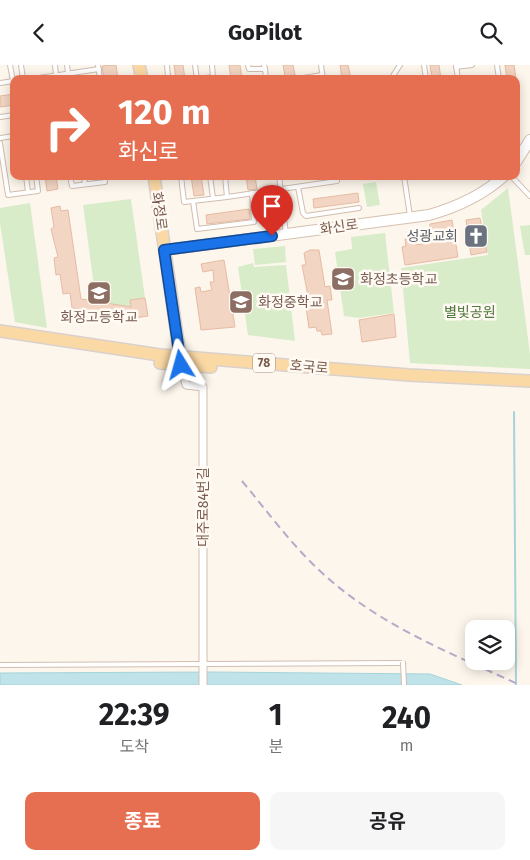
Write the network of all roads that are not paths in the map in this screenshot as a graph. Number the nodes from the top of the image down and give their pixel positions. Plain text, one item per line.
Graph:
1 (55, 65) edge
2 (67, 65) edge
3 (84, 65) edge
4 (248, 65) edge
5 (472, 65) edge
6 (456, 66) edge
7 (99, 67) edge
8 (265, 67) edge
9 (85, 71) junction
10 (68, 73) junction
11 (56, 75) joint
12 (530, 140) edge
13 (0, 143) edge
14 (520, 156) edge
15 (26, 180) edge
16 (37, 180) edge
17 (71, 180) edge
18 (84, 180) edge
19 (105, 180) edge
20 (155, 180) edge
21 (181, 180) edge
22 (211, 180) edge
23 (225, 180) edge
24 (280, 180) edge
25 (321, 180) edge
26 (336, 180) edge
27 (405, 180) edge
28 (499, 180) edge
29 (515, 180) edge
30 (321, 183) junction
31 (85, 184) junction
32 (298, 187) junction
33 (281, 190) junction
34 (28, 192) junction
35 (252, 193) junction
36 (530, 196) edge
37 (227, 197) junction
38 (213, 198) junction
39 (193, 201) junction
40 (359, 208) dead end
41 (410, 217) junction
42 (286, 234) junction
43 (164, 250) junction
44 (0, 331) edge
45 (0, 338) edge
46 (180, 361) junction
47 (530, 381) edge
48 (530, 387) edge
49 (403, 661) dead end
50 (0, 665) edge
51 (203, 665) junction
52 (403, 670) dead end
53 (203, 685) edge
54 (404, 685) edge

1 - 11 lane
2 - 10 lane
3 - 9 lane
4 - 8 lane
5 - 6 lane
7 - 9 lane
9 - 10 lane
10 - 11 lane
12 - 14 main road
13 - 34 lane
15 - 34 lane
16 - 34 lane
17 - 31 lane
18 - 31 lane
19 - 31 lane
20 - 43 main road, 화정로
21 - 39 lane
22 - 38 lane
23 - 37 lane
24 - 33 lane
25 - 30 lane
26 - 30 lane
27 - 41 lane
28 - 41 main road, 화신로
29 - 36 lane
30 - 32 lane
32 - 33 lane
32 - 40 lane
33 - 35 lane
33 - 42 lane
35 - 37 lane
35 - 39 lane
37 - 38 lane
38 - 39 lane
41 - 42 main road, 화신로
42 - 43 main road, 화신로
43 - 46 main road, 화정로
44 - 46 main road, 호국로 / 78
45 - 46 main road, 호국로 / 78
46 - 47 main road, 호국로 / 78
46 - 48 main road, 호국로 / 78
46 - 51 street, 대주로84번길
49 - 54 lane, bridge
50 - 51 lane
51 - 52 lane
51 - 53 street

